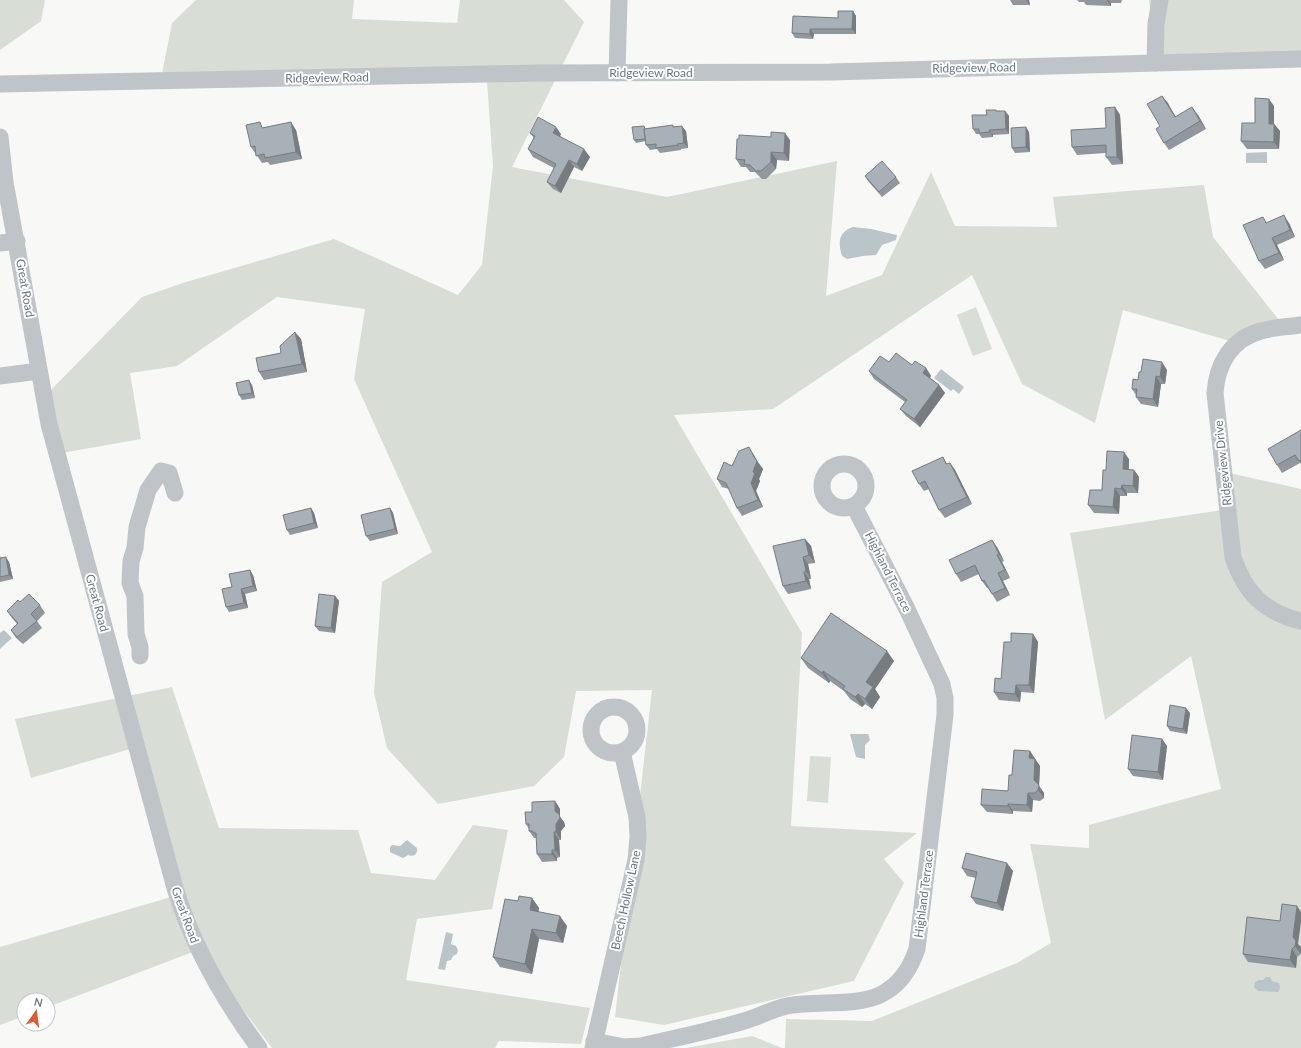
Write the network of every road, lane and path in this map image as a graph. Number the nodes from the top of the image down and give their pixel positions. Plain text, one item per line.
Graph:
1 (619, 0) edge
2 (1160, 0) edge
3 (1301, 59) edge
4 (1155, 63) junction
5 (617, 73) junction
6 (0, 84) edge
7 (0, 137) edge
8 (17, 241) junction
9 (0, 243) edge
10 (1301, 325) edge
11 (39, 371) junction
12 (0, 376) edge
13 (175, 493) dead end
14 (854, 506) dead end
15 (1301, 621) edge
16 (140, 656) dead end
17 (622, 752) dead end
18 (594, 1045) edge
19 (259, 1048) edge

1 - 5 street
2 - 4 street
3 - 4 street, Ridgeview Road
4 - 5 street, Ridgeview Road
5 - 6 street, Ridgeview Road
7 - 8 street, Great Road
8 - 9 street
8 - 11 street, Great Road
10 - 15 street, Ridgeview Drive
11 - 12 street
11 - 19 street, Great Road
13 - 16 street
14 - 18 street, Highland Terrace
17 - 18 street, Beech Hollow Lane

